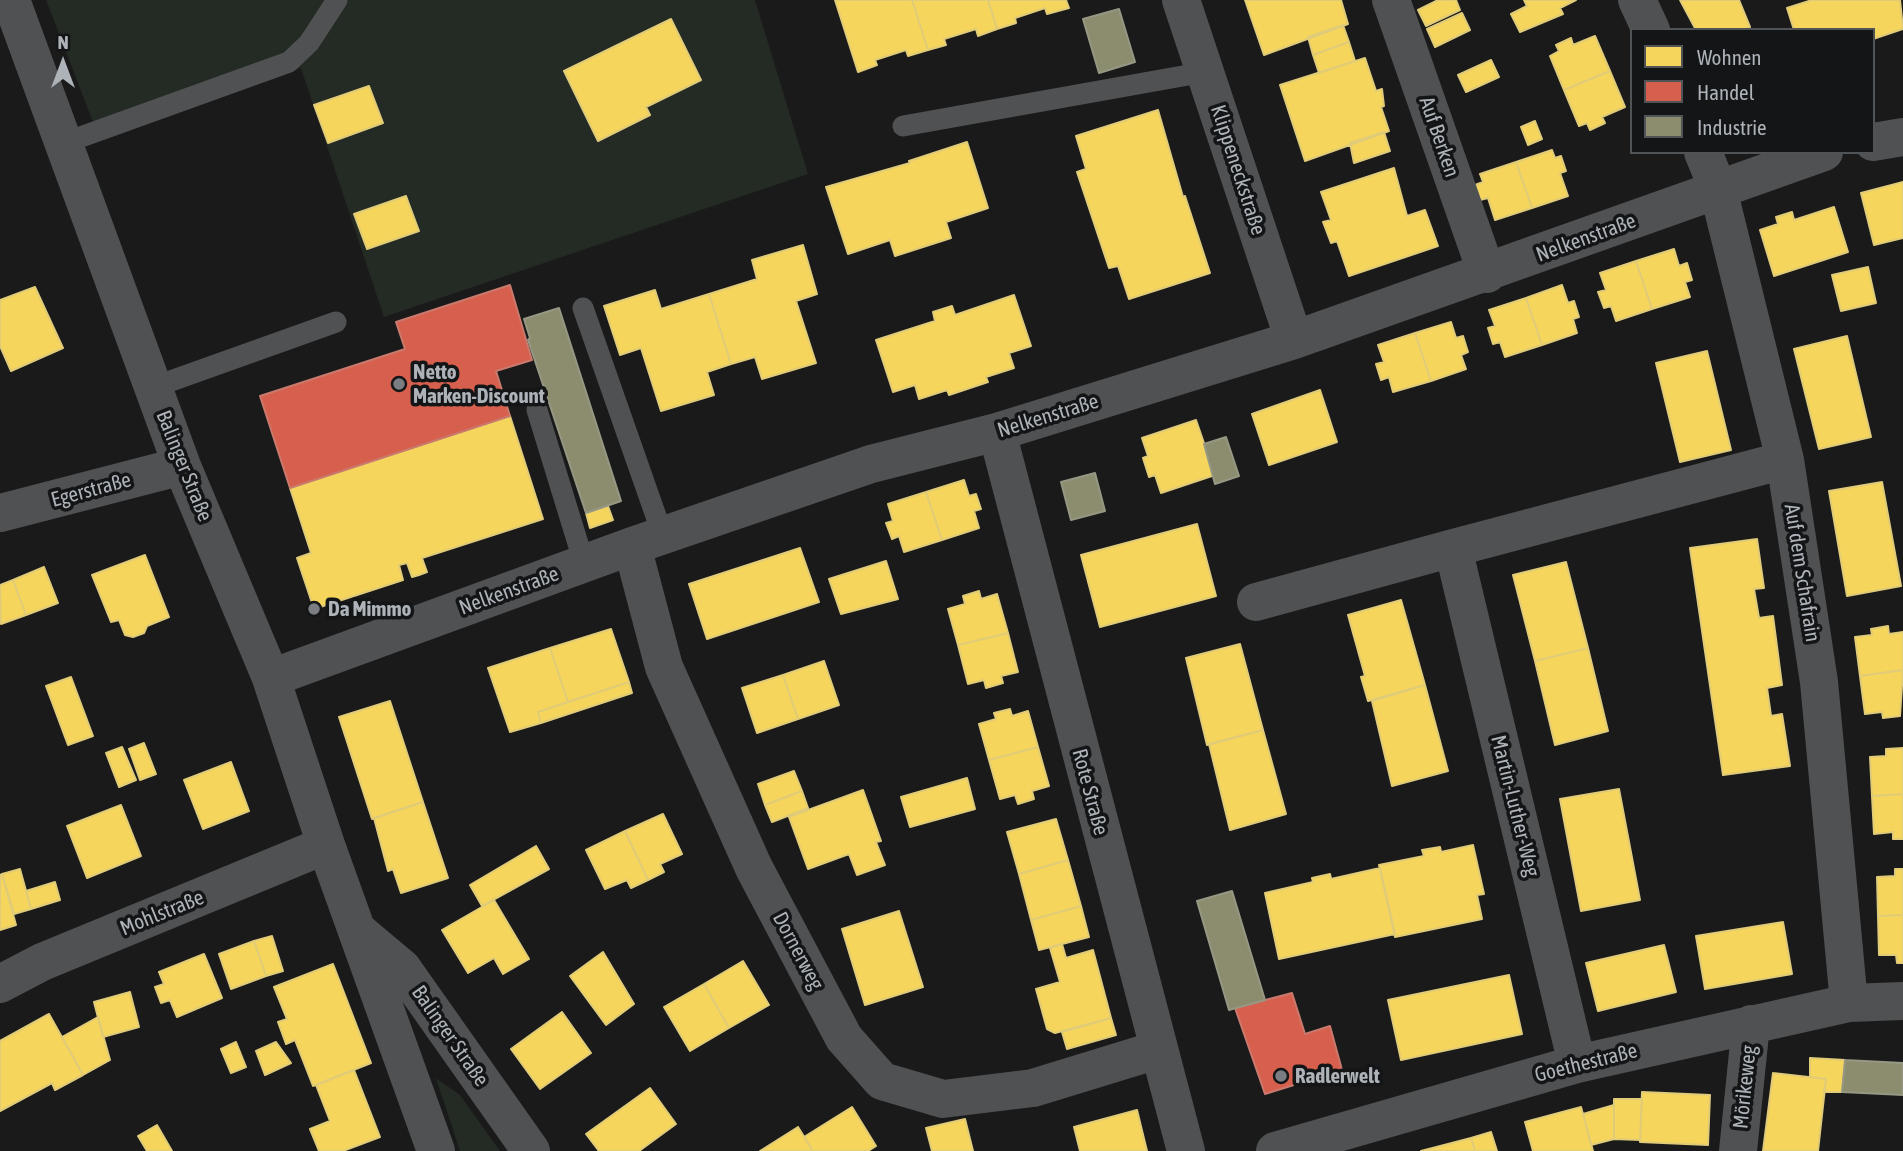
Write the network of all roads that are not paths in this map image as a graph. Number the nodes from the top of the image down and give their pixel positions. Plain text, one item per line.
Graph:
1 (11, 0) edge
2 (337, 0) edge
3 (1181, 0) edge
4 (1391, 0) edge
5 (1637, 0) edge
6 (1650, 28) edge
7 (1205, 72) junction
8 (903, 125) dead end
9 (1903, 137) edge
10 (1875, 142) edge
11 (64, 143) junction
12 (1704, 154) edge
13 (1818, 154) edge
14 (1717, 189) junction
15 (1487, 274) junction
16 (583, 308) dead end
17 (335, 322) dead end
18 (1294, 340) junction
19 (154, 387) junction
20 (537, 410) dead end
21 (997, 432) junction
22 (1785, 460) junction
23 (182, 466) junction
24 (0, 513) edge
25 (647, 541) junction
26 (1453, 548) junction
27 (584, 563) junction
28 (1256, 602) dead end
29 (271, 678) junction
30 (326, 845) junction
31 (358, 931) junction
32 (0, 984) edge
33 (1903, 1001) edge
34 (1849, 1003) junction
35 (1751, 1024) junction
36 (1157, 1050) junction
37 (1577, 1064) junction
38 (436, 1151) edge
39 (531, 1151) edge
40 (1186, 1151) edge
41 (1275, 1151) edge
42 (1738, 1151) edge

1 - 11 street, Balinger Straße
2 - 11 lane
3 - 7 street, Klippeneckstraße
4 - 15 street, Auf Berken
5 - 6 street
7 - 8 lane
7 - 18 street, Klippeneckstraße
9 - 10 street
11 - 19 street, Balinger Straße
12 - 14 street, Auf dem Schafrain
13 - 14 street, Nelkenstraße
14 - 15 street, Nelkenstraße
14 - 22 street, Auf dem Schafrain
15 - 18 street, Nelkenstraße
16 - 25 lane
17 - 19 lane
18 - 21 street, Nelkenstraße
19 - 23 street, Balinger Straße
20 - 27 lane
21 - 25 street, Nelkenstraße
21 - 36 street, Rote Straße
22 - 26 street
22 - 34 street, Auf dem Schafrain
23 - 24 street, Egerstraße
23 - 29 street, Balinger Straße
25 - 27 street, Nelkenstraße
25 - 36 street, Dornerweg
26 - 28 street
26 - 37 street, Martin-Luther-Weg
27 - 29 street, Nelkenstraße
29 - 30 street, Balinger Straße
30 - 31 street, Balinger Straße
30 - 32 street, Mohlstraße
31 - 38 street, Balinger Straße
31 - 39 street, Balinger Straße
33 - 34 street, Goethestraße
34 - 35 street, Goethestraße
35 - 37 street, Goethestraße
35 - 42 street, Mörikeweg
36 - 40 street, Rote Straße
37 - 41 street, Goethestraße

